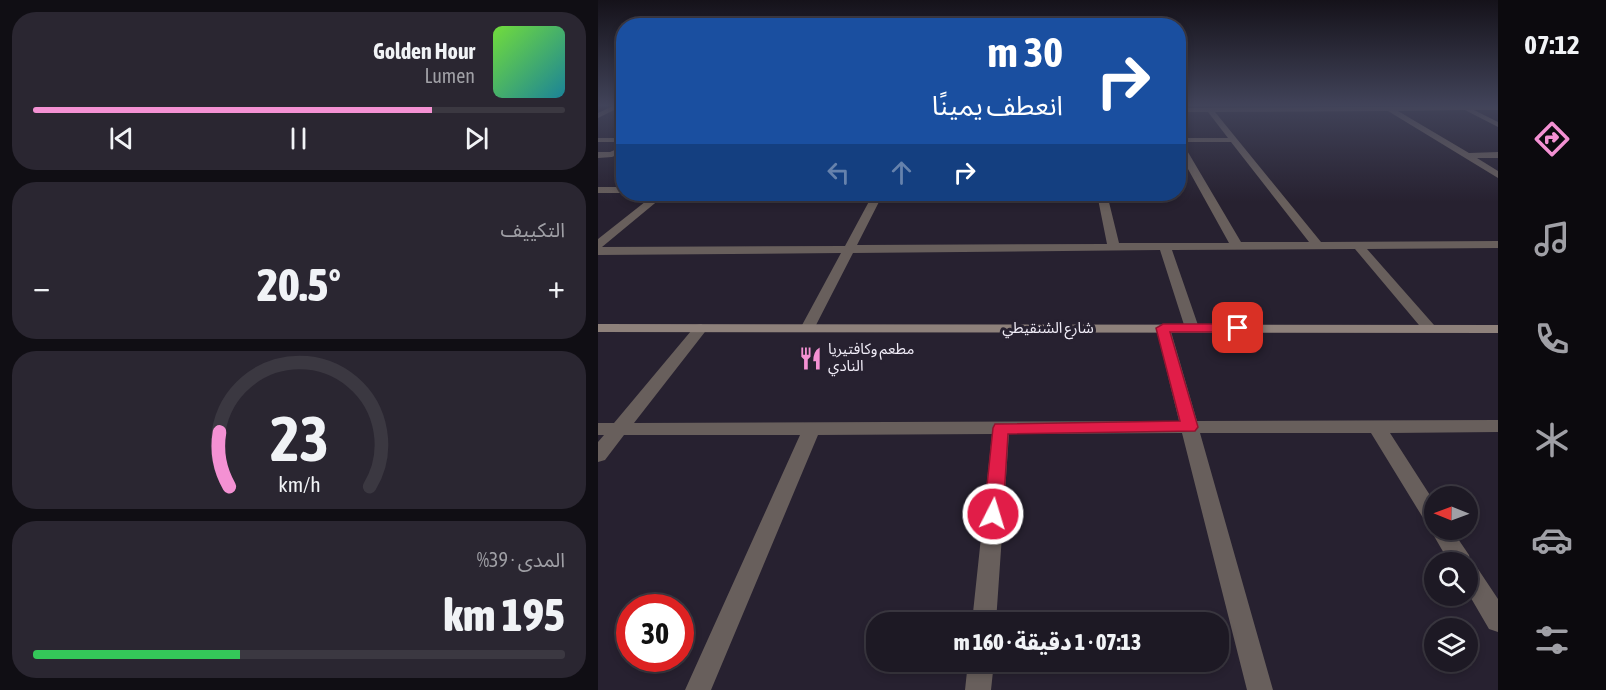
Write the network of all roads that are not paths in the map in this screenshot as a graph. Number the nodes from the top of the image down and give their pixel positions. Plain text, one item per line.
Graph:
1 (1438, 138) edge
2 (598, 140) edge
3 (616, 140) edge
4 (1234, 140) joint
5 (1186, 142) edge
6 (616, 152) edge
7 (598, 155) edge
8 (1498, 155) edge
9 (1186, 156) edge
10 (1467, 156) junction
11 (1498, 175) edge
12 (616, 189) edge
13 (598, 190) edge
14 (652, 201) edge
15 (874, 201) edge
16 (1104, 201) edge
17 (598, 244) edge
18 (1498, 244) edge
19 (1317, 245) junction
20 (1358, 245) junction
21 (1165, 246) junction
22 (1237, 246) junction
23 (1114, 247) junction
24 (849, 249) junction
25 (598, 251) edge
26 (808, 327) junction
27 (598, 328) edge
28 (701, 328) junction
29 (1163, 328) junction
30 (1192, 328) junction
31 (1429, 328) junction
32 (1498, 329) edge
33 (1190, 427) junction
34 (1377, 427) junction
35 (812, 428) junction
36 (1001, 428) junction
37 (598, 429) edge
38 (619, 429) junction
39 (1494, 430) edge
40 (598, 455) edge
41 (1424, 502) edge
42 (1478, 589) edge
43 (985, 612) edge
44 (1498, 621) edge
45 (980, 672) edge
46 (698, 690) edge
47 (978, 690) edge
48 (1260, 690) edge

1 - 10 street
2 - 3 street
4 - 5 street
4 - 19 street
6 - 7 street
8 - 10 street
9 - 22 street
10 - 11 street
12 - 13 street
14 - 17 street
15 - 24 street
16 - 23 street
18 - 20 street
19 - 20 street
19 - 22 street
20 - 31 street
21 - 22 street
21 - 23 street
21 - 30 street
23 - 24 street
24 - 25 street
24 - 26 street
26 - 28 street, شارع الشنقيطي
26 - 29 street, شارع الشنقيطي
27 - 28 street, شارع الشنقيطي
28 - 38 street
29 - 30 street, شارع الشنقيطي
29 - 33 street
30 - 31 street, شارع الشنقيطي
31 - 32 street, شارع الشنقيطي
33 - 34 street
33 - 36 street
33 - 48 street
34 - 39 street
34 - 41 street
35 - 36 street
35 - 38 street
35 - 46 street
36 - 43 street
37 - 38 street
38 - 40 street
42 - 44 street
45 - 47 street

